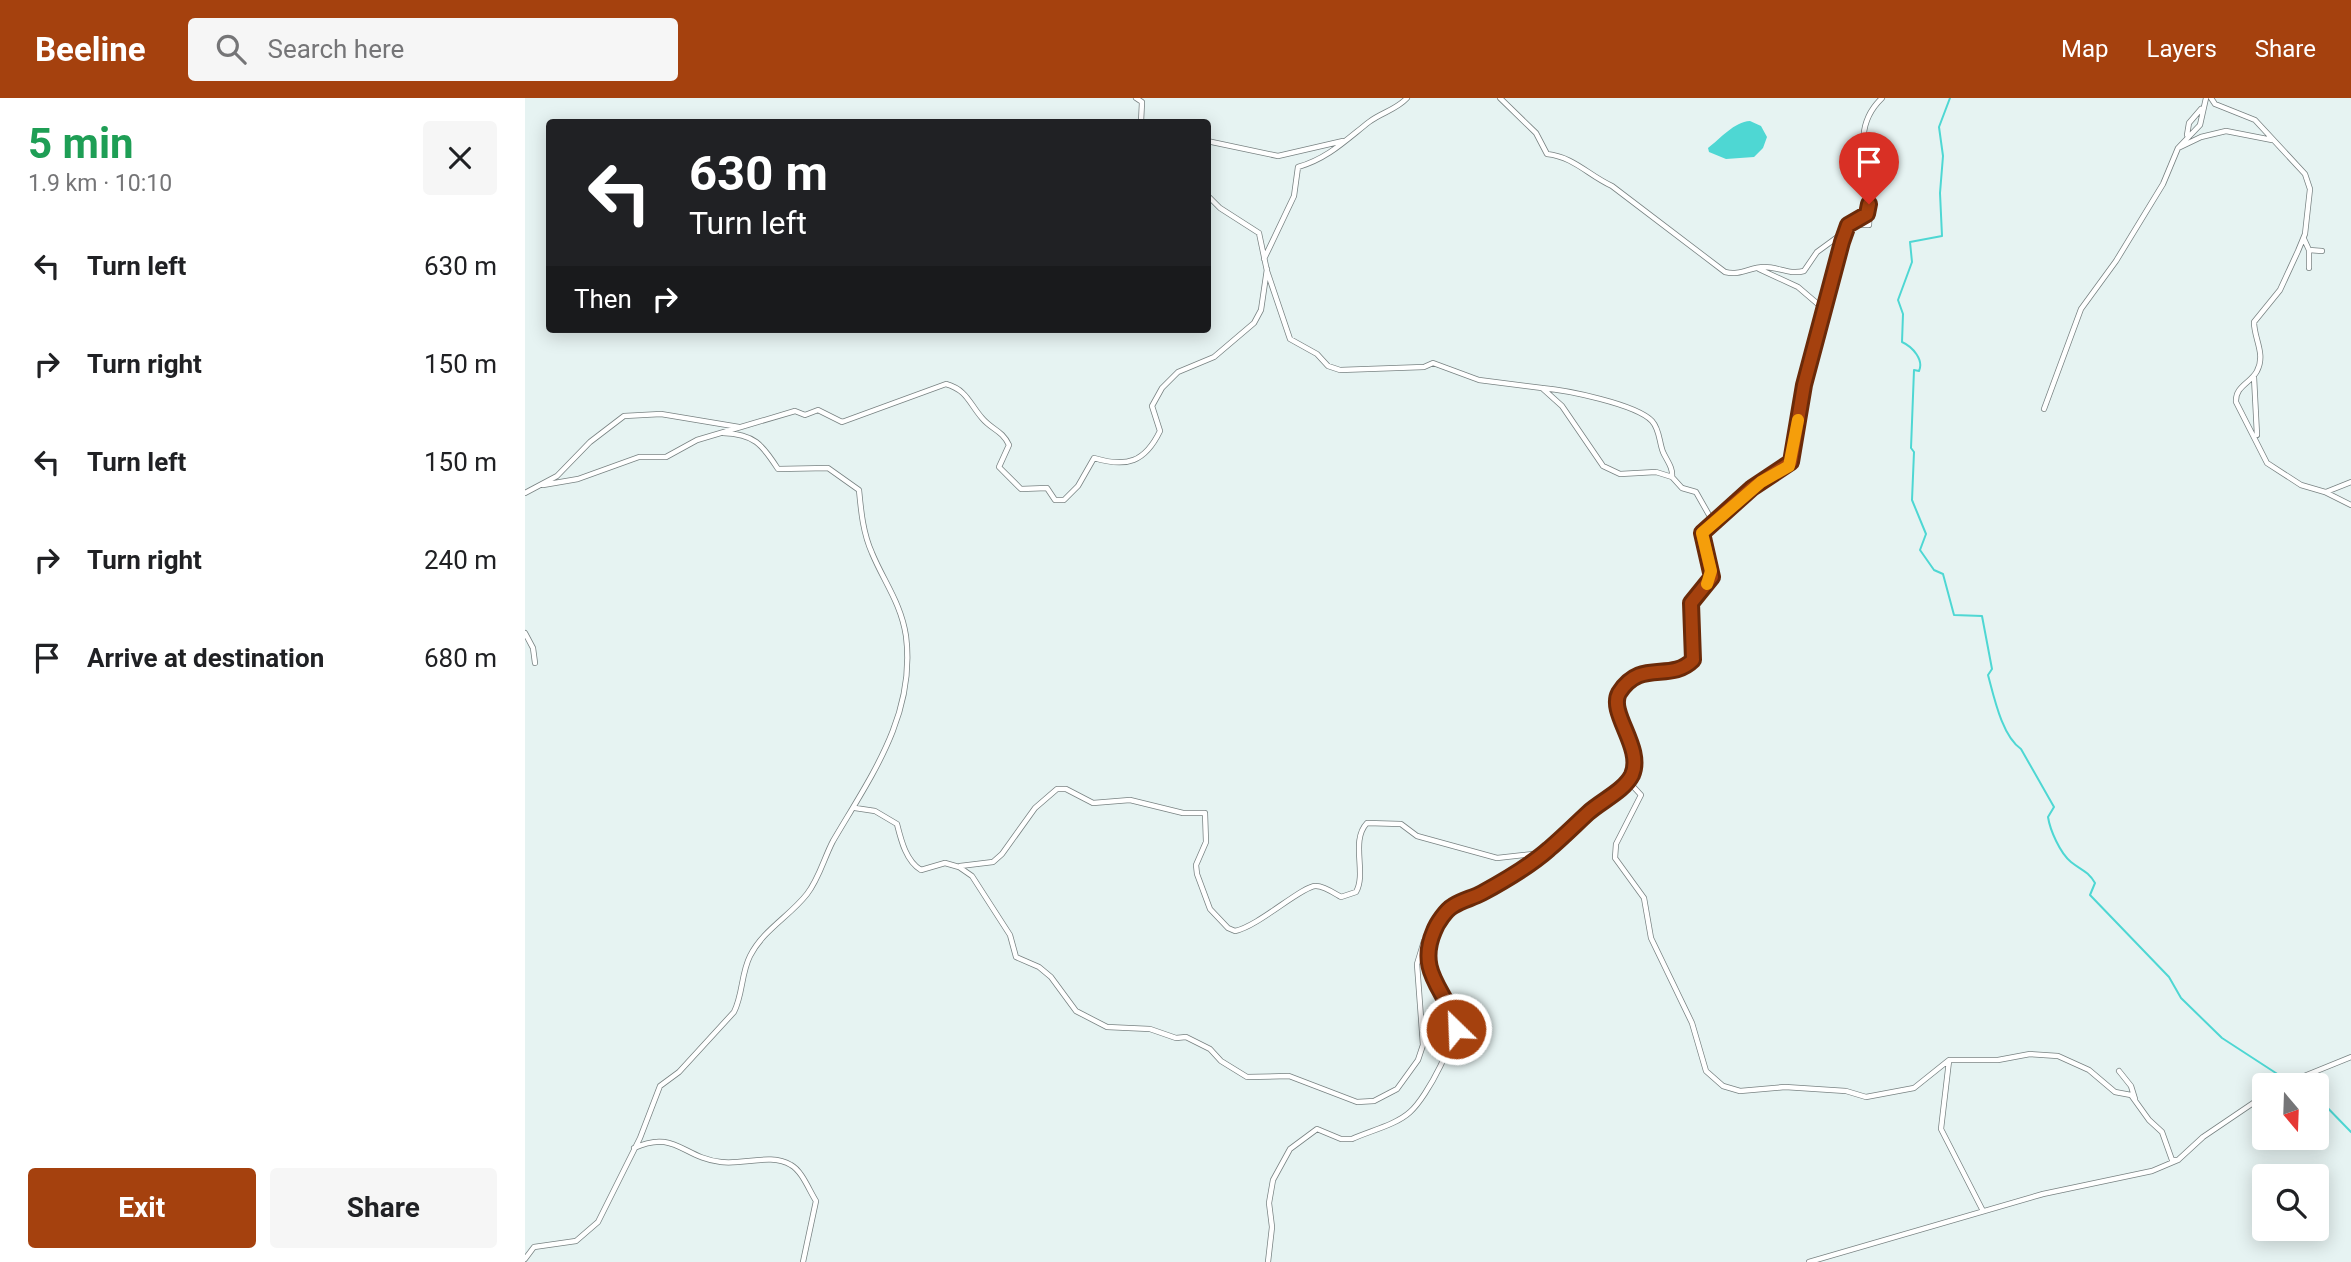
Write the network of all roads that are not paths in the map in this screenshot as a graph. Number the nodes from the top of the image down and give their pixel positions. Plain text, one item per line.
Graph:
1 (1136, 98) edge
2 (1407, 98) edge
3 (1500, 98) edge
4 (1882, 98) edge
5 (2206, 98) edge
6 (2211, 98) edge
7 (2202, 109) junction
8 (1141, 119) edge
9 (2187, 135) junction
10 (1352, 136) junction
11 (2273, 140) junction
12 (1211, 142) edge
13 (2178, 148) junction
14 (1211, 199) edge
15 (1869, 204) junction
16 (1848, 226) junction
17 (2305, 234) junction
18 (2309, 250) junction
19 (2322, 251) dead end
20 (1264, 259) junction
21 (1758, 268) junction
22 (2309, 268) dead end
23 (1267, 269) junction
24 (1825, 311) junction
25 (2253, 377) junction
26 (1542, 388) junction
27 (2044, 409) dead end
28 (744, 428) junction
29 (723, 433) junction
30 (2257, 440) junction
31 (1672, 477) junction
32 (2351, 482) edge
33 (543, 485) junction
34 (2325, 492) junction
35 (525, 494) edge
36 (2351, 505) edge
37 (1713, 522) junction
38 (525, 633) edge
39 (535, 663) dead end
40 (1627, 781) junction
41 (855, 808) junction
42 (1546, 852) junction
43 (959, 866) junction
44 (1435, 928) junction
45 (2351, 1057) edge
46 (1949, 1060) junction
47 (2119, 1071) dead end
48 (2312, 1073) edge
49 (2136, 1099) junction
50 (2252, 1104) edge
51 (633, 1149) junction
52 (2178, 1160) junction
53 (1983, 1211) junction
54 (525, 1259) edge
55 (803, 1262) edge
56 (1268, 1262) edge
57 (1809, 1262) edge

1 - 8 street
2 - 10 street
3 - 21 street
4 - 15 street
5 - 7 street
6 - 11 street
7 - 9 street
7 - 9 street
9 - 13 street
10 - 12 street
10 - 20 street
11 - 13 street
11 - 17 street
13 - 27 street
14 - 20 street
15 - 16 street
15 - 16 street
16 - 21 street
16 - 24 street
17 - 18 street
17 - 25 street
18 - 19 street
18 - 22 street
20 - 23 street
21 - 24 street
23 - 26 street
23 - 28 street
24 - 37 street
25 - 30 street
25 - 30 street
26 - 31 street
26 - 31 street
28 - 29 street
28 - 33 street
29 - 33 street
29 - 41 street
30 - 34 street
31 - 37 street
32 - 34 street
33 - 35 street
34 - 36 street
37 - 40 street
38 - 39 street
40 - 42 street
40 - 46 street
41 - 43 street
41 - 51 street
42 - 43 street
42 - 44 street
43 - 44 street
44 - 56 street
45 - 48 street
46 - 49 street
46 - 53 street
47 - 49 street
49 - 52 street
50 - 52 street
51 - 54 street
51 - 55 street
52 - 53 street
53 - 57 street

